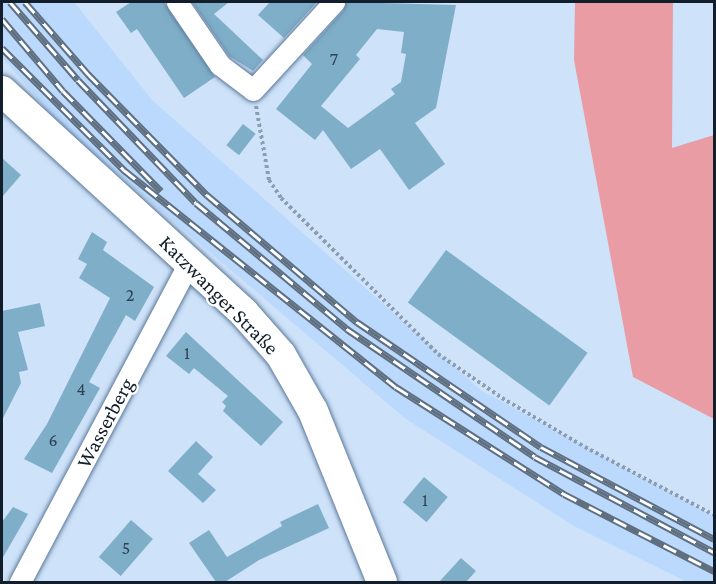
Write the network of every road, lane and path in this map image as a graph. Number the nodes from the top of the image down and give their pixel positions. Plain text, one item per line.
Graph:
1 (177, 2) edge
2 (334, 2) edge
3 (2, 90) edge
4 (254, 90) junction
5 (189, 263) junction
6 (714, 515) edge
7 (20, 582) edge
8 (382, 582) edge

1 - 4 street
2 - 4 street
3 - 5 main road, Katzwanger Straße
4 - 6 path
5 - 7 street, Wasserberg
5 - 8 main road, Katzwanger Straße

